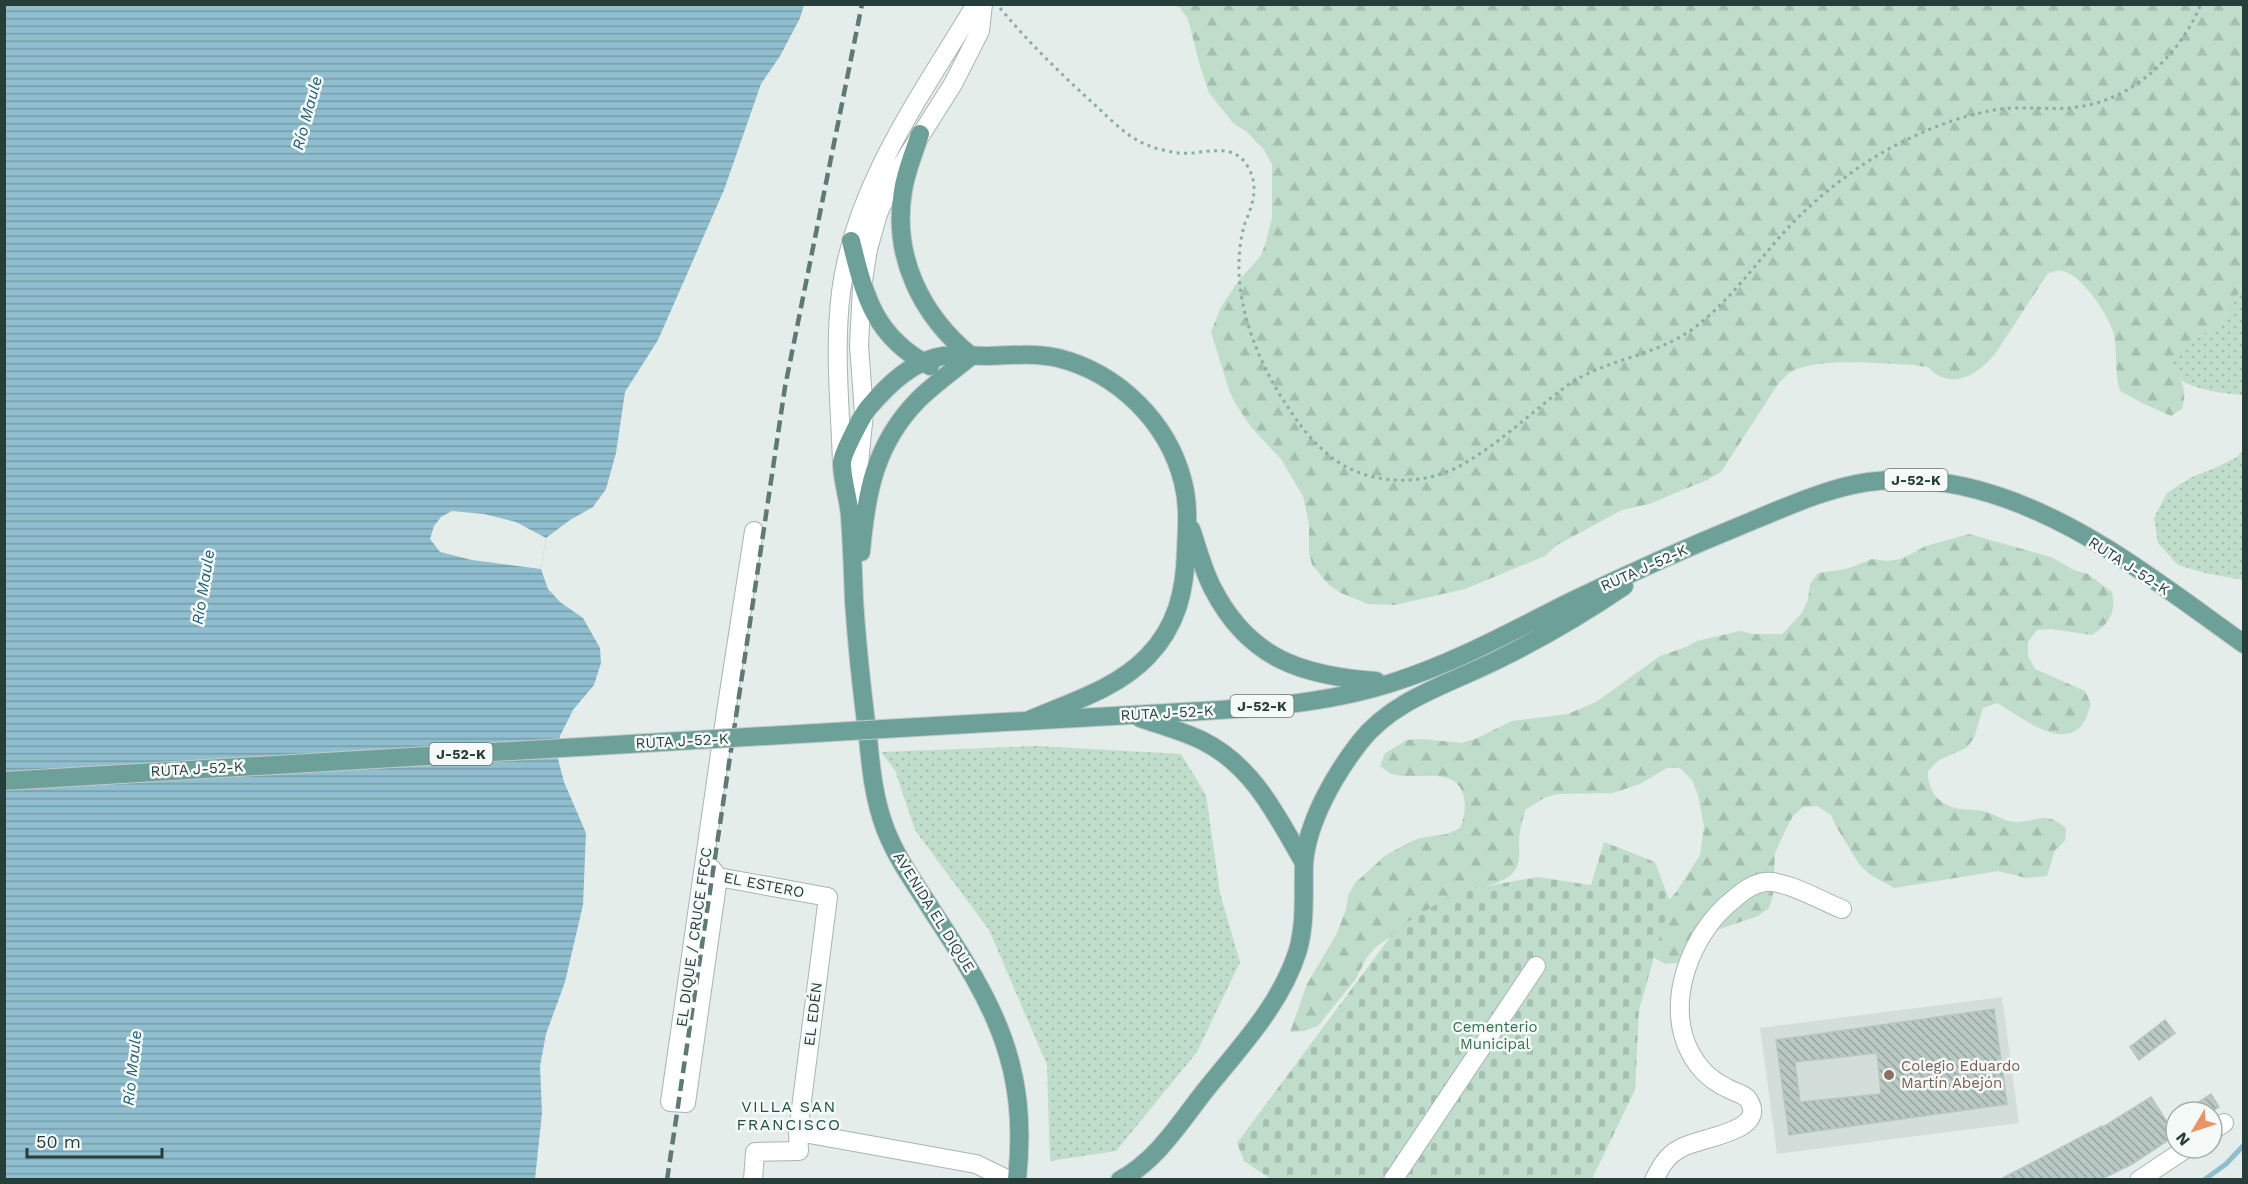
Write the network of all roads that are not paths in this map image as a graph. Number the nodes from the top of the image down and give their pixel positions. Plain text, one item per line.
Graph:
1 (976, 4) edge
2 (983, 4) edge
3 (920, 134) junction
4 (851, 241) junction
5 (862, 287) junction
6 (971, 356) junction
7 (921, 361) junction
8 (949, 374) junction
9 (864, 413) junction
10 (842, 462) junction
11 (850, 514) junction
12 (1188, 522) junction
13 (754, 531) dead end
14 (1665, 558) junction
15 (854, 604) junction
16 (2244, 644) edge
17 (1393, 682) junction
18 (1129, 715) junction
19 (1027, 721) junction
20 (4, 780) edge
21 (1304, 863) junction
22 (711, 872) junction
23 (828, 897) joint
24 (1842, 909) dead end
25 (1536, 966) dead end
26 (798, 1132) junction
27 (2168, 1160) edge
28 (753, 1179) edge
29 (1009, 1179) edge
30 (1017, 1179) edge
31 (1120, 1179) edge
32 (1393, 1179) edge
33 (1654, 1179) edge
34 (2139, 1179) edge

1 - 4 street
2 - 3 street
3 - 5 street
3 - 6 main road
4 - 5 main road
4 - 10 street
5 - 7 main road
5 - 9 street
6 - 7 main road
6 - 8 main road
6 - 12 main road
7 - 8 main road
7 - 9 main road
8 - 15 main road
9 - 10 main road
9 - 11 street
10 - 11 main road, AVENIDA EL DIQUE
11 - 15 main road, AVENIDA EL DIQUE
12 - 17 main road
12 - 19 main road
13 - 22 street, EL DIQUE / CRUCE FFCC
14 - 16 main road, RUTA J-52-K / J-52-K
14 - 17 main road, RUTA J-52-K / J-52-K
14 - 21 main road
15 - 30 main road, AVENIDA EL DIQUE
17 - 18 main road, RUTA J-52-K / J-52-K
18 - 19 main road, RUTA J-52-K / J-52-K
18 - 21 main road
19 - 20 main road, RUTA J-52-K / J-52-K, bridge
21 - 31 main road
22 - 22 street, EL DIQUE / CRUCE FFCC
22 - 23 street, EL ESTERO
23 - 26 street, EL EDÉN
24 - 33 street
25 - 32 street
26 - 28 street
26 - 29 street
27 - 34 street

